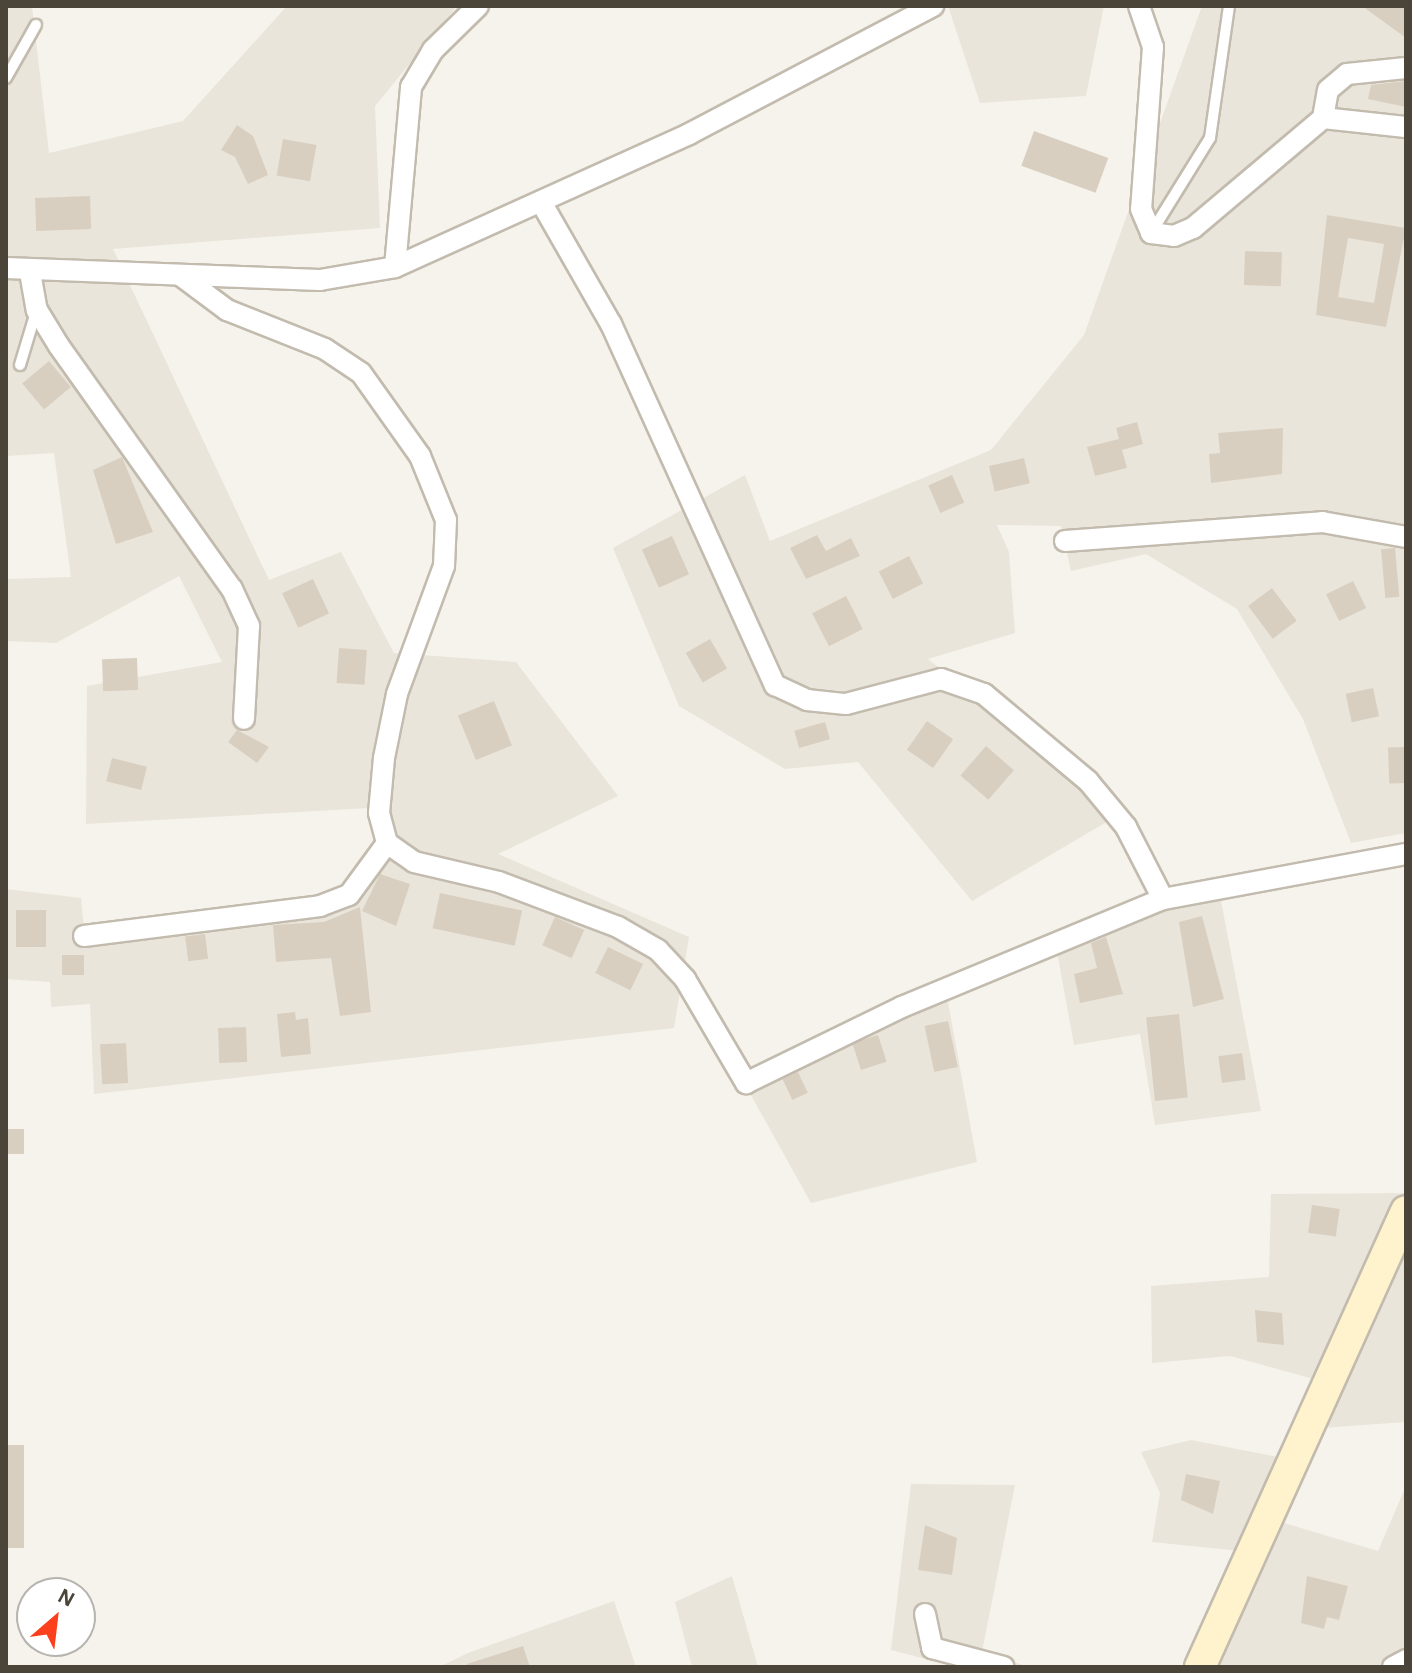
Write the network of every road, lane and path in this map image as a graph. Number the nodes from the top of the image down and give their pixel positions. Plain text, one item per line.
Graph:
1 (478, 6) edge
2 (933, 6) edge
3 (1139, 6) edge
4 (1229, 6) edge
5 (36, 25) dead end
6 (1406, 68) edge
7 (6, 78) edge
8 (1323, 118) junction
9 (1406, 127) edge
10 (541, 202) junction
11 (1151, 233) junction
12 (395, 267) junction
13 (6, 268) edge
14 (30, 272) junction
15 (180, 275) junction
16 (37, 310) junction
17 (20, 365) dead end
18 (1406, 537) edge
19 (1065, 541) dead end
20 (244, 719) dead end
21 (387, 843) junction
22 (1406, 854) edge
23 (1163, 899) junction
24 (84, 936) dead end
25 (1406, 1211) edge
26 (925, 1614) dead end
27 (1406, 1660) edge
28 (1004, 1667) edge
29 (1200, 1667) edge
30 (1393, 1667) edge

1 - 12 street
2 - 10 street
3 - 11 street
4 - 11 lane
5 - 7 lane
6 - 8 street
8 - 9 street
8 - 11 street
10 - 12 street
10 - 23 street
12 - 15 street
13 - 14 street
14 - 15 street
14 - 16 street
15 - 21 street
16 - 17 lane
16 - 20 street
18 - 19 street
21 - 23 street
21 - 24 street
22 - 23 street
25 - 29 street
26 - 28 street
27 - 30 street

